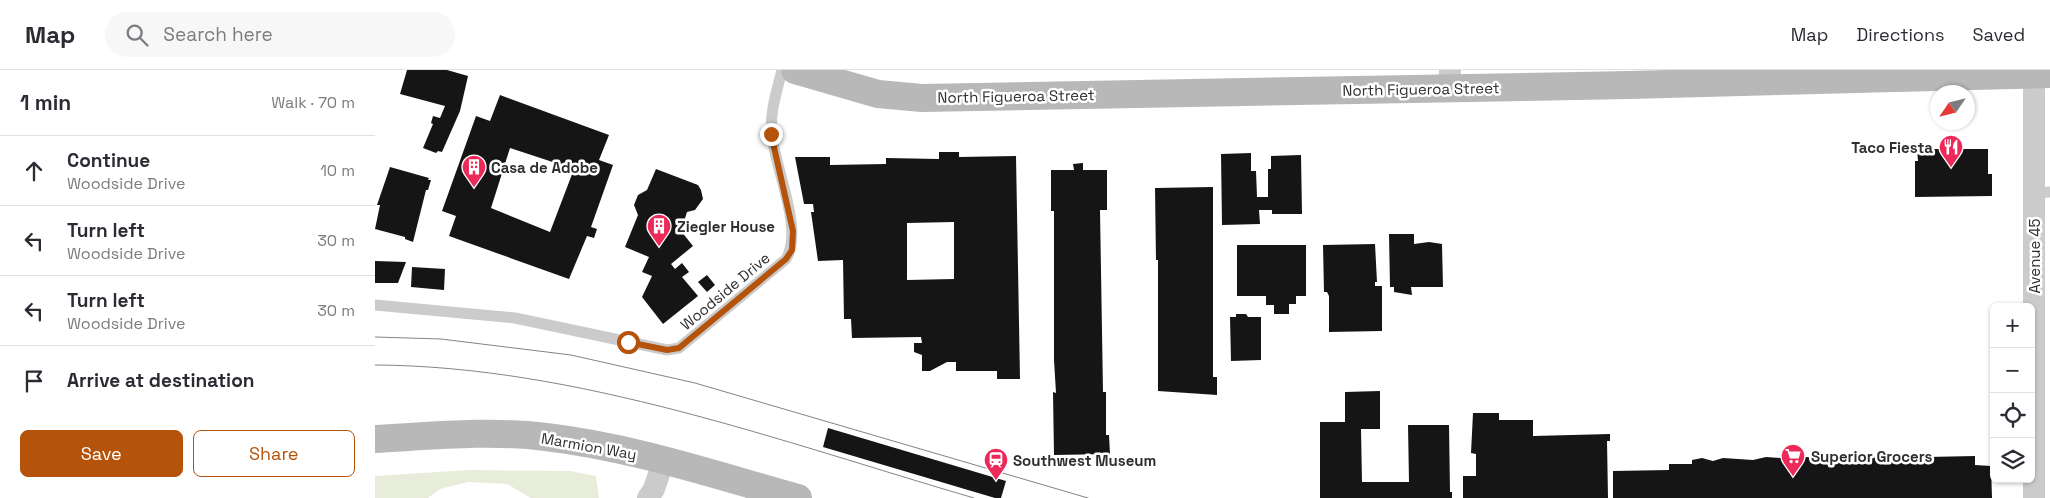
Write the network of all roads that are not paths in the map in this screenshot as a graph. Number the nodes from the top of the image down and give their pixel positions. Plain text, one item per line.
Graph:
1 (782, 70) edge
2 (795, 70) edge
3 (2042, 74) edge
4 (1908, 75) edge
5 (1450, 80) edge
6 (2042, 192) edge
7 (2042, 300) edge
8 (375, 305) edge
9 (2042, 343) edge
10 (375, 439) edge
11 (664, 459) junction
12 (648, 498) edge
13 (798, 498) edge
14 (2034, 498) edge

1 - 8 lane, Woodside Drive
2 - 5 main road, North Figueroa Street
3 - 4 main road, North Figueroa Street
3 - 6 street, Avenue 45
4 - 5 main road, North Figueroa Street
6 - 7 street, Avenue 45
7 - 9 street, Avenue 45
9 - 14 street, Avenue 45
10 - 11 main road, Marmion Way
11 - 12 street
11 - 13 main road, Marmion Way

